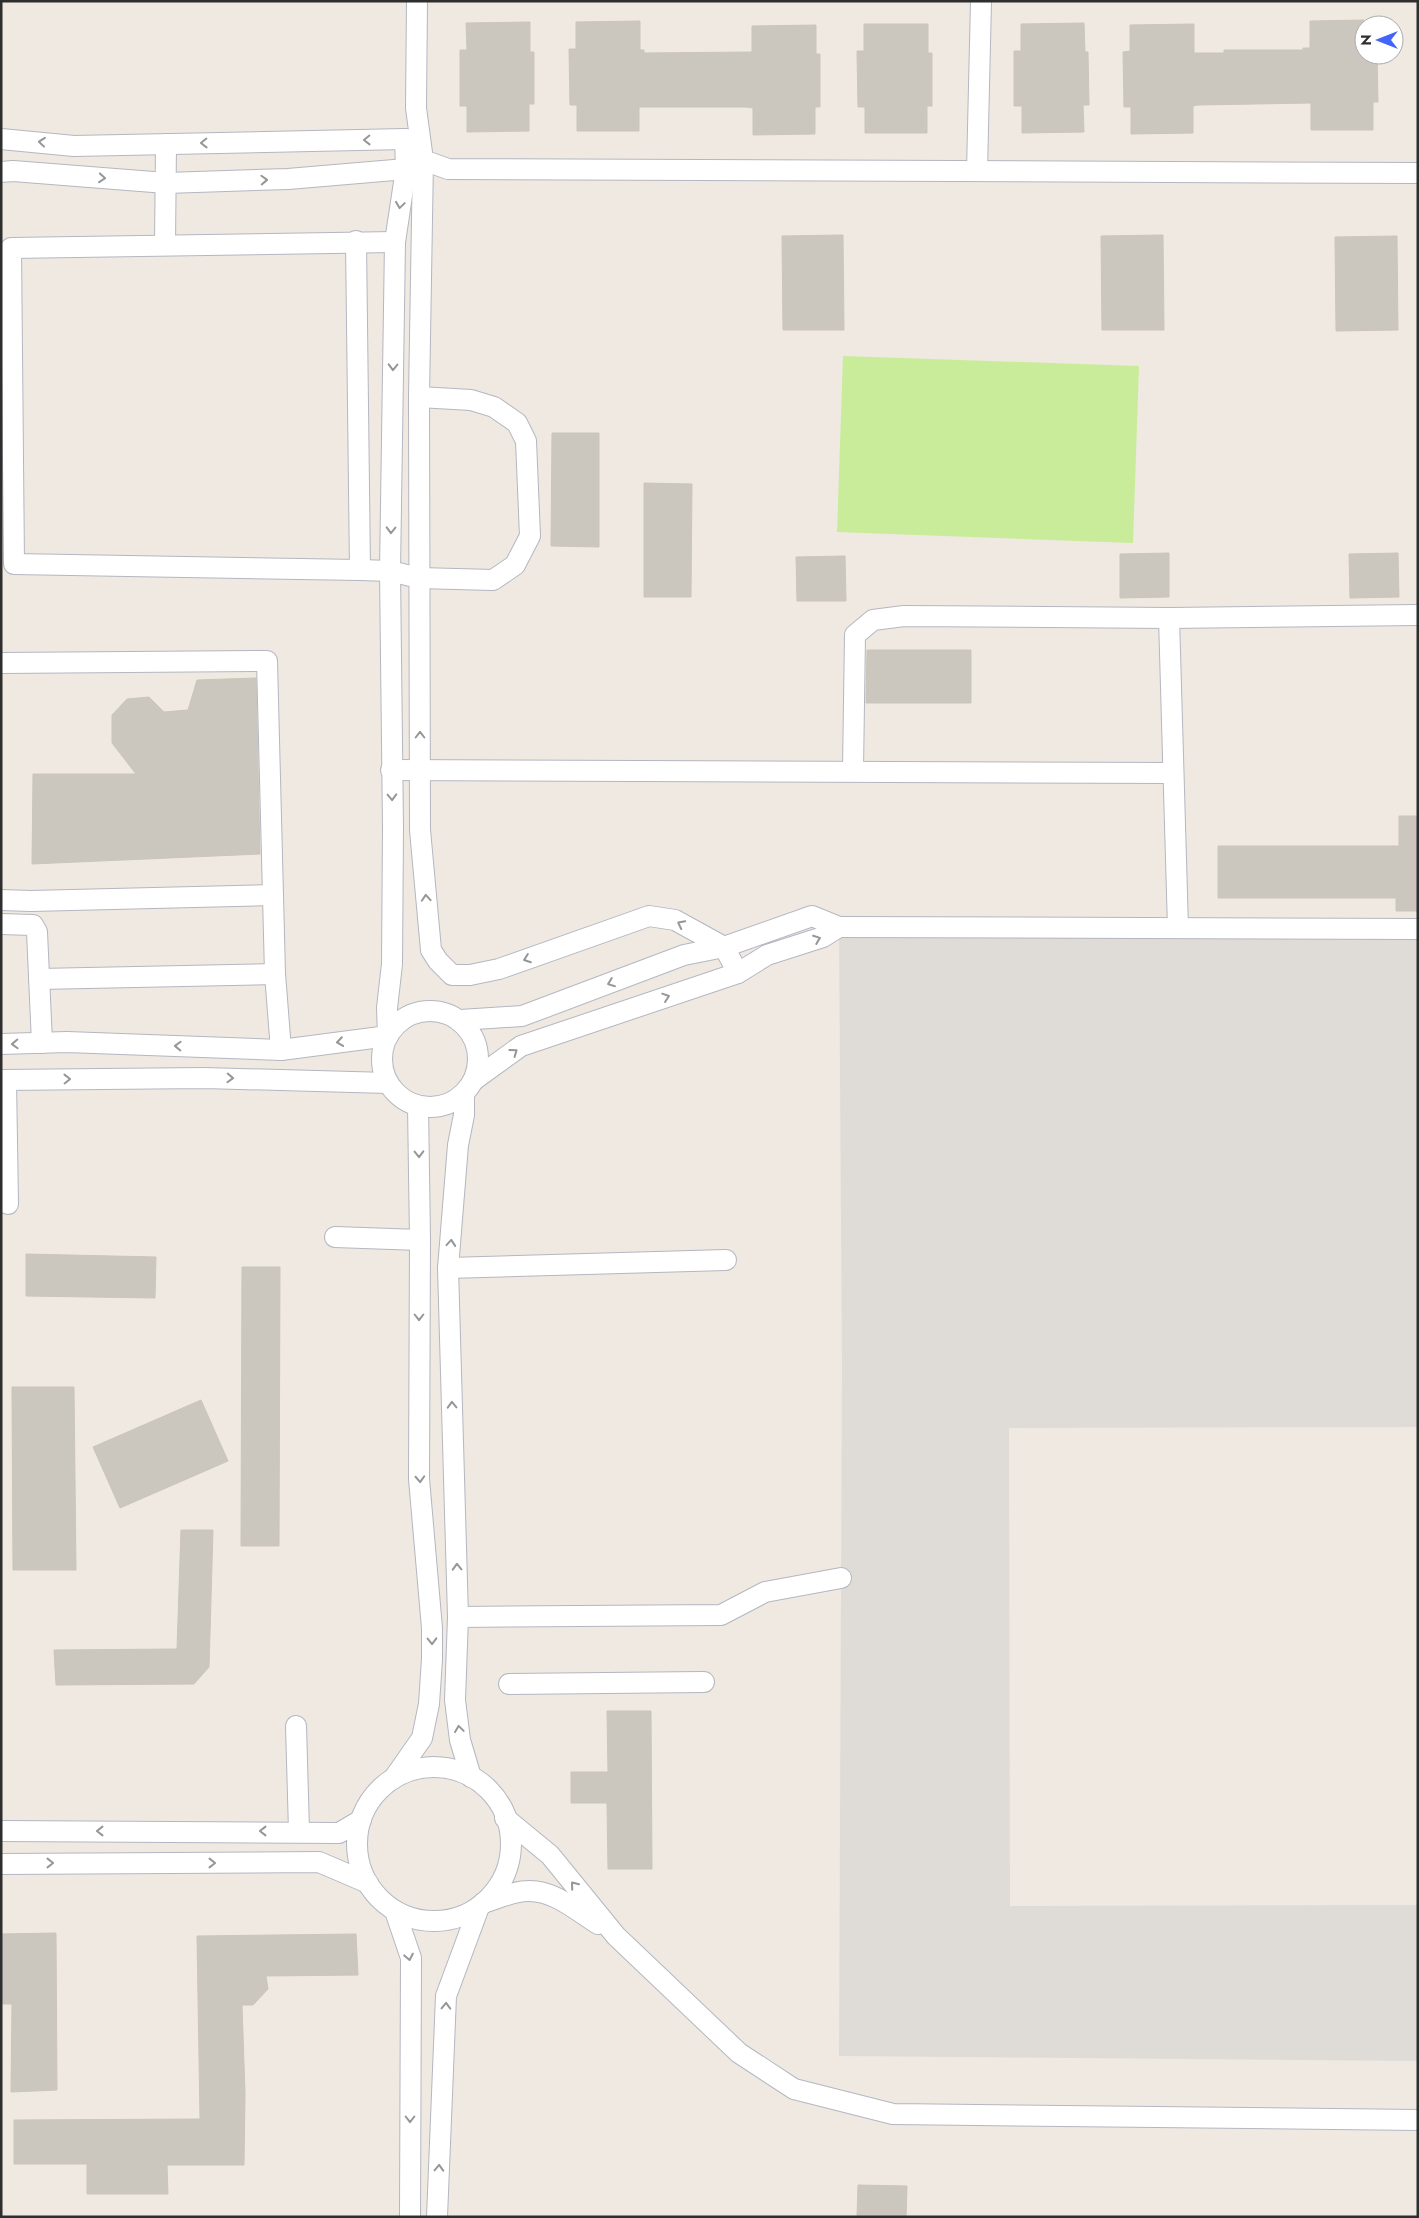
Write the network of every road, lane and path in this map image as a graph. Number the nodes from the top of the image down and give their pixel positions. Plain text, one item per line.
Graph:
1 (418, 1) edge
2 (982, 1) edge
3 (1, 139) edge
4 (166, 144) junction
5 (414, 165) junction
6 (977, 171) junction
7 (1, 172) edge
8 (1418, 173) edge
9 (166, 183) junction
10 (356, 241) junction
11 (395, 242) junction
12 (165, 245) junction
13 (419, 397) junction
14 (360, 570) junction
15 (390, 571) junction
16 (419, 578) junction
17 (1418, 615) edge
18 (1168, 618) junction
19 (1, 663) edge
20 (391, 770) junction
21 (853, 770) junction
22 (420, 771) junction
23 (1173, 773) junction
24 (273, 895) junction
25 (1, 900) edge
26 (1, 924) edge
27 (839, 926) junction
28 (1178, 928) junction
29 (1418, 929) edge
30 (724, 947) junction
31 (738, 973) junction
32 (275, 974) junction
33 (39, 979) junction
34 (460, 1020) junction
35 (388, 1036) junction
36 (42, 1043) junction
37 (1, 1044) edge
38 (281, 1050) junction
39 (4, 1080) edge
40 (388, 1083) junction
41 (469, 1087) junction
42 (418, 1106) junction
43 (8, 1204) dead end
44 (334, 1237) dead end
45 (420, 1240) junction
46 (726, 1260) dead end
47 (448, 1268) junction
48 (841, 1578) dead end
49 (458, 1618) junction
50 (704, 1682) dead end
51 (509, 1684) dead end
52 (296, 1726) dead end
53 (471, 1776) junction
54 (394, 1778) junction
55 (505, 1818) junction
56 (361, 1820) junction
57 (1, 1831) edge
58 (299, 1832) junction
59 (1, 1864) edge
60 (368, 1883) junction
61 (480, 1905) junction
62 (395, 1911) junction
63 (616, 1936) junction
64 (1418, 2120) edge
65 (410, 2217) edge
66 (438, 2217) edge

1 - 5 street
2 - 6 street
4 -> 3 street
5 -> 4 street
4 - 9 street
5 - 6 street
9 -> 5 street
5 -> 11 street
5 - 13 street
6 - 8 street
7 -> 9 street
9 - 12 street
10 - 11 street
10 - 12 street
10 - 14 street
11 -> 15 street
12 - 14 street
13 - 16 street
13 - 16 street
14 - 15 street
15 - 16 street
15 - 20 street
22 -> 16 street
17 - 18 street
18 - 21 street
18 - 23 street
19 - 24 street
20 - 22 street
20 -> 35 street
21 - 22 street
21 - 23 street
30 -> 22 street
23 - 28 street
24 - 25 street
24 - 32 street
26 - 33 street
27 - 28 street
27 - 30 street
31 -> 27 street
28 - 29 street
30 - 31 street
30 -> 34 street
41 -> 31 street
32 - 33 street
32 - 38 street
33 - 36 street
34 - 35 street
34 - 41 street
35 -> 38 street
35 - 40 street
36 -> 37 street
38 -> 36 street
39 -> 40 street
39 - 43 street
40 - 42 street
41 - 42 street
47 -> 41 street
42 -> 45 street
44 - 45 street
45 -> 54 street
46 - 47 street
49 -> 47 street
48 - 49 street
53 -> 49 street
50 - 51 street
52 - 58 street
53 - 54 street
53 - 55 street
54 - 56 street
55 - 61 street
63 -> 55 street
56 - 58 street
56 - 60 street
58 -> 57 street
59 -> 60 street
60 - 62 street
61 - 62 street
61 - 63 street
66 -> 61 street
62 -> 65 street
63 - 64 street

